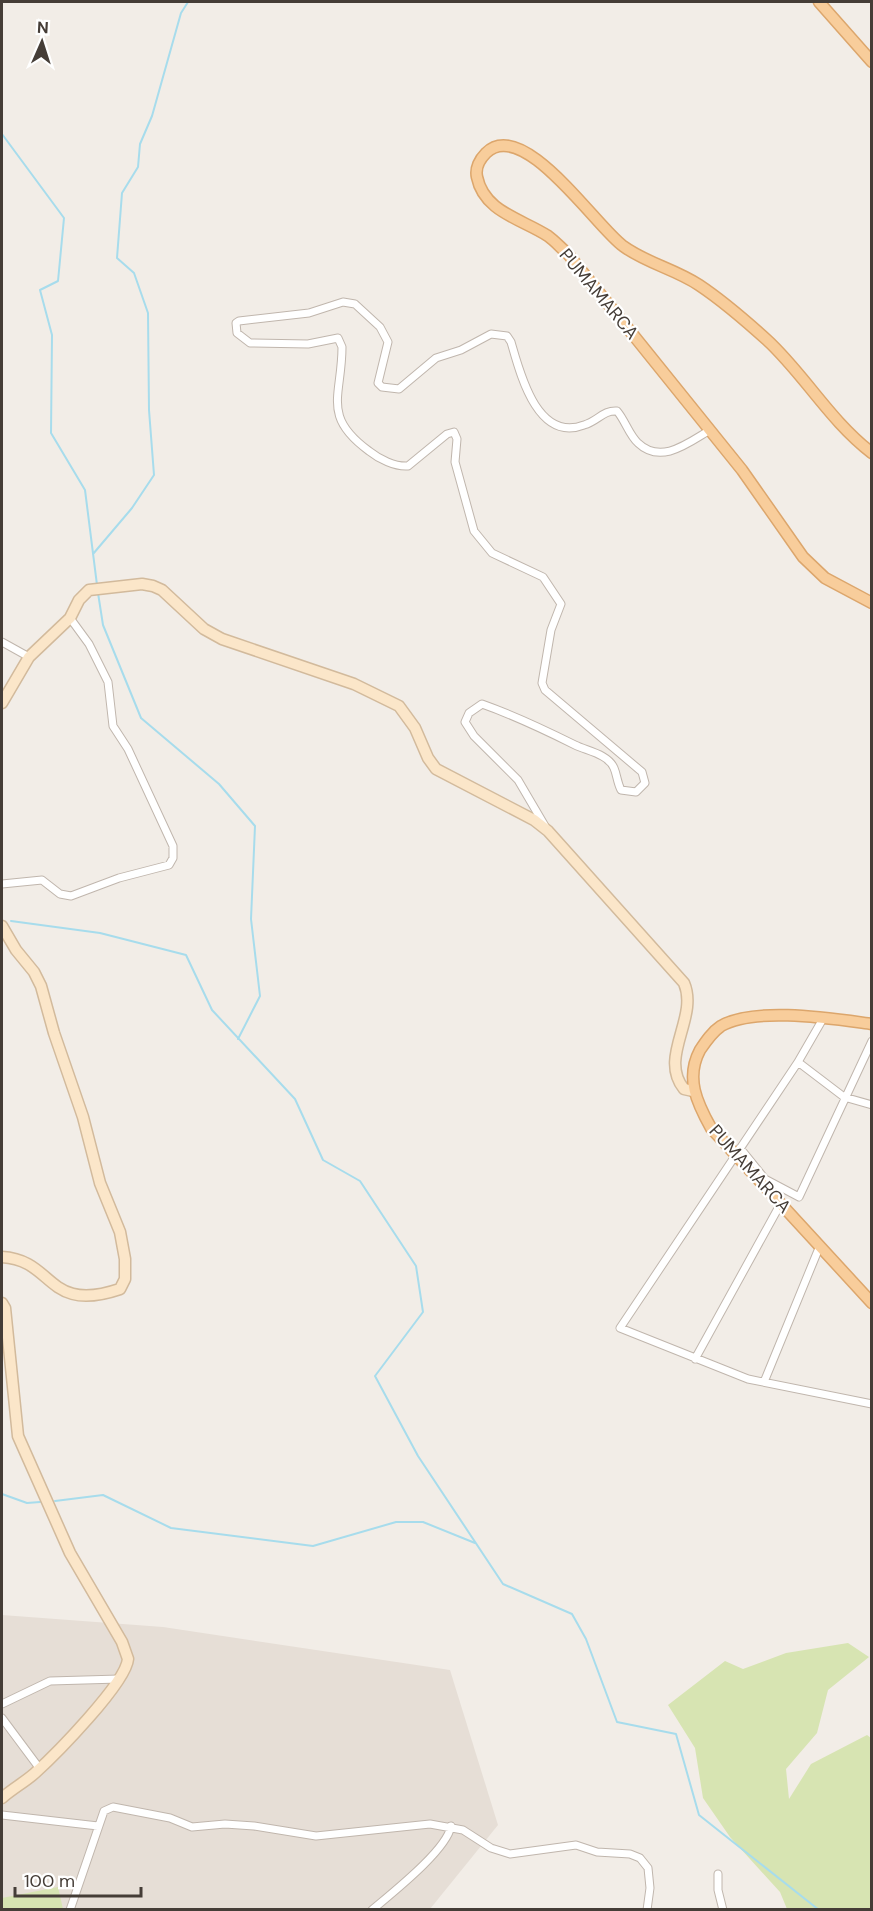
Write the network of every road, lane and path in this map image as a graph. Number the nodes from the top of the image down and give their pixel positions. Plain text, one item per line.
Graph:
1 (819, 2) edge
2 (872, 62) edge
3 (710, 430) junction
4 (872, 453) edge
5 (872, 603) edge
6 (70, 618) junction
7 (2, 642) edge
8 (29, 657) junction
9 (2, 703) edge
10 (548, 831) junction
11 (2, 884) edge
12 (2, 927) edge
13 (824, 1017) junction
14 (872, 1024) edge
15 (872, 1041) edge
16 (798, 1062) junction
17 (693, 1091) junction
18 (844, 1097) junction
19 (872, 1105) edge
20 (738, 1150) junction
21 (781, 1203) junction
22 (819, 1248) junction
23 (2, 1257) edge
24 (2, 1303) edge
25 (872, 1304) edge
26 (695, 1359) junction
27 (764, 1382) junction
28 (872, 1404) edge
29 (119, 1679) junction
30 (2, 1704) edge
31 (2, 1718) edge
32 (40, 1769) junction
33 (2, 1798) edge
34 (2, 1815) edge
35 (98, 1826) junction
36 (451, 1826) junction
37 (718, 1874) dead end
38 (70, 1910) edge
39 (372, 1910) edge
40 (647, 1910) edge
41 (723, 1910) edge

1 - 2 main road
3 - 4 main road, PUMAMARCA
3 - 5 main road, PUMAMARCA
3 - 10 street
6 - 8 main road
6 - 10 main road
6 - 11 street
7 - 8 street
8 - 9 main road
10 - 17 main road
12 - 23 main road
13 - 14 main road, PUMAMARCA
13 - 16 street
13 - 17 main road, PUMAMARCA
15 - 18 street
16 - 18 street
16 - 20 street
17 - 20 main road, PUMAMARCA
18 - 19 street
18 - 20 street
20 - 21 main road, PUMAMARCA
20 - 26 street
21 - 22 main road, PUMAMARCA
21 - 26 street
22 - 25 main road, PUMAMARCA
22 - 27 street
24 - 29 main road
26 - 27 street
27 - 28 street
29 - 30 street
29 - 32 main road
31 - 32 street
32 - 33 main road
34 - 35 street
35 - 36 street
35 - 38 street
36 - 39 street
36 - 40 street
37 - 41 street

